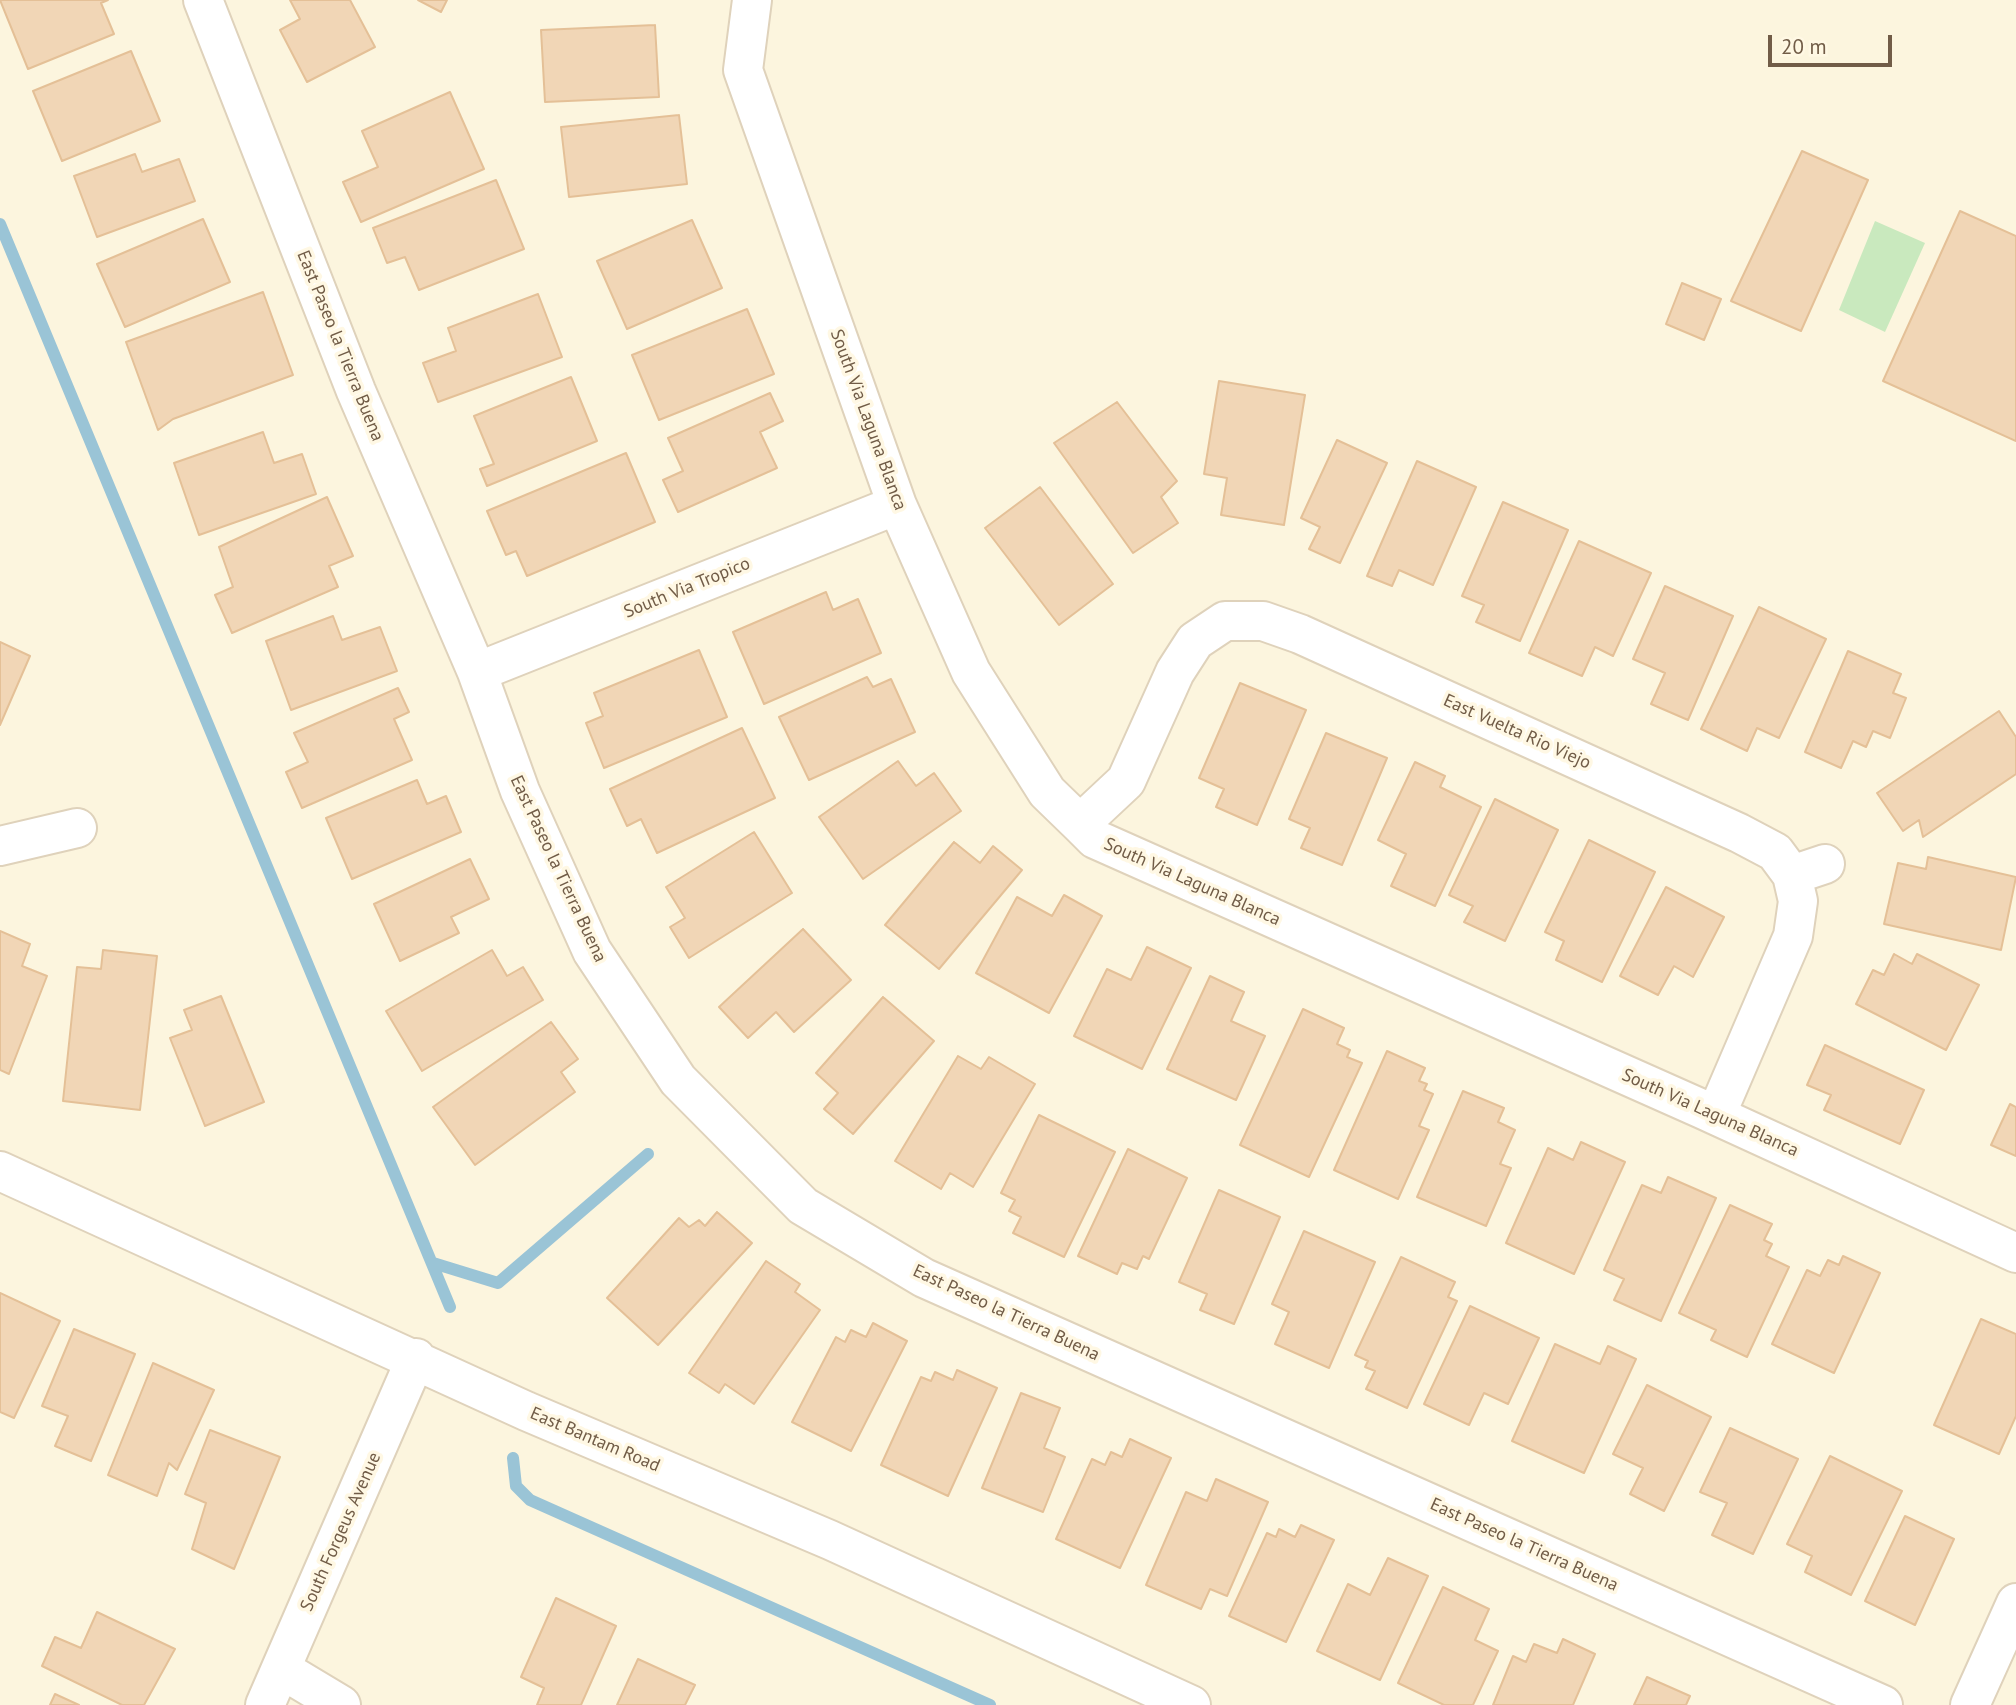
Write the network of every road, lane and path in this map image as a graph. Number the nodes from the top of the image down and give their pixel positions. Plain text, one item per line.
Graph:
1 (203, 0) edge
2 (752, 0) edge
3 (897, 505) junction
4 (477, 672) junction
5 (1080, 824) junction
6 (77, 828) dead end
7 (0, 846) edge
8 (1716, 1115) junction
9 (0, 1171) edge
10 (2016, 1253) edge
11 (416, 1358) junction
12 (2016, 1603) edge
13 (281, 1669) junction
14 (265, 1705) edge
15 (341, 1705) edge
16 (1191, 1705) edge
17 (1883, 1705) edge
18 (1970, 1705) edge

1 - 4 street, East Paseo la Tierra Buena
2 - 3 street, South Via Laguna Blanca
3 - 4 street, South Via Tropico
3 - 5 street, South Via Laguna Blanca
4 - 17 street, East Paseo la Tierra Buena
5 - 8 street, South Via Laguna Blanca
5 - 8 street, East Vuelta Rio Viejo
6 - 7 street
8 - 10 street, South Via Laguna Blanca
9 - 11 street, East Bantam Road
11 - 13 street, South Forgeus Avenue
11 - 16 street, East Bantam Road
12 - 18 street
13 - 14 street, South Forgeus Avenue
13 - 15 street

